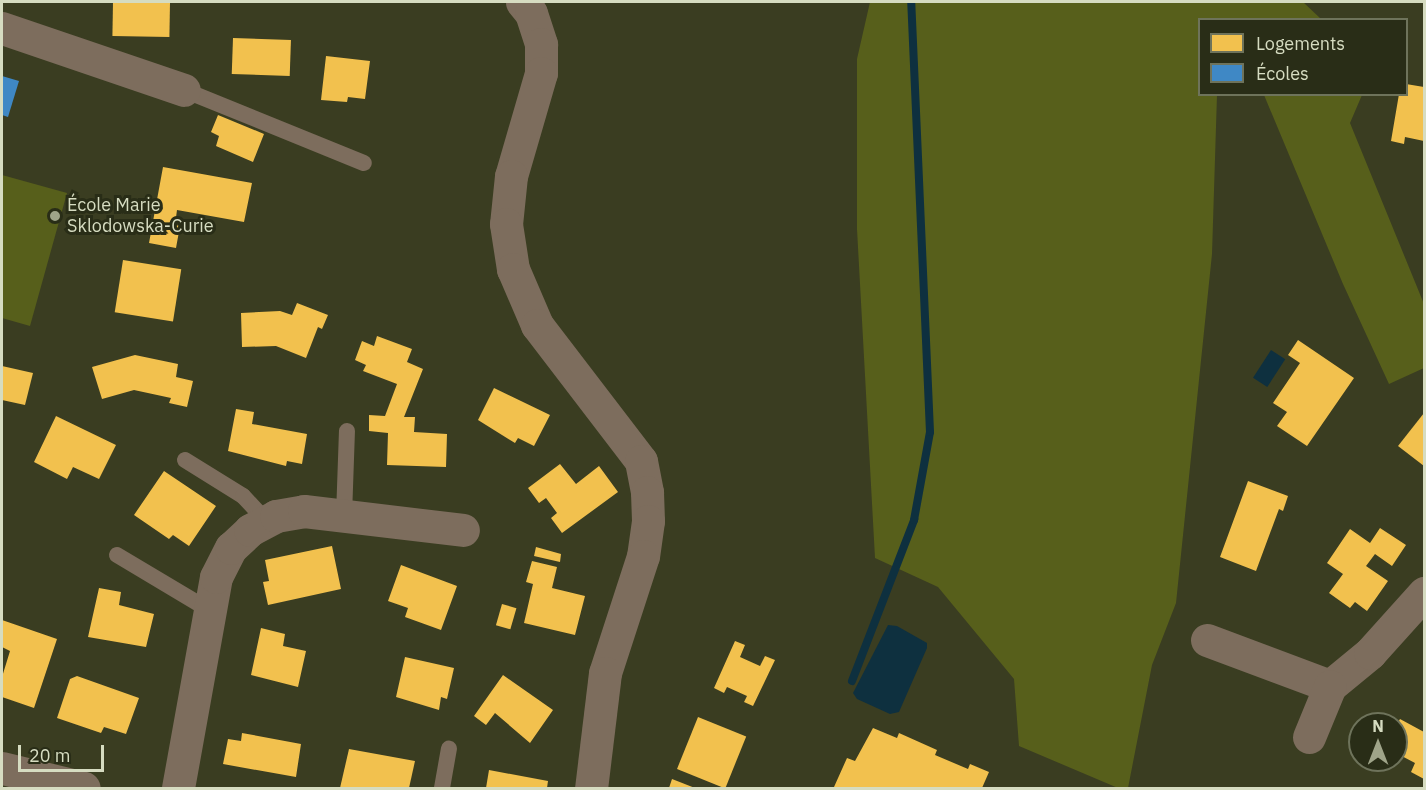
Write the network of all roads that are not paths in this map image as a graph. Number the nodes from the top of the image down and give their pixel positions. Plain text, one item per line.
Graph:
1 (522, 2) edge
2 (2, 28) edge
3 (184, 90) joint
4 (364, 163) dead end
5 (346, 431) dead end
6 (185, 460) dead end
7 (344, 516) junction
8 (265, 520) junction
9 (464, 530) dead end
10 (117, 555) dead end
11 (1425, 593) edge
12 (211, 611) junction
13 (1208, 640) dead end
14 (1330, 686) junction
15 (1309, 737) dead end
16 (449, 749) dead end
17 (2, 768) edge
18 (84, 789) edge
19 (178, 789) edge
20 (442, 789) edge
21 (591, 789) edge

1 - 21 street
2 - 3 street
3 - 4 lane
5 - 7 lane
6 - 8 lane
7 - 8 street
7 - 9 street
8 - 12 street
10 - 12 lane
11 - 14 street
12 - 19 street
13 - 14 street
14 - 15 street
16 - 20 lane
17 - 18 street

